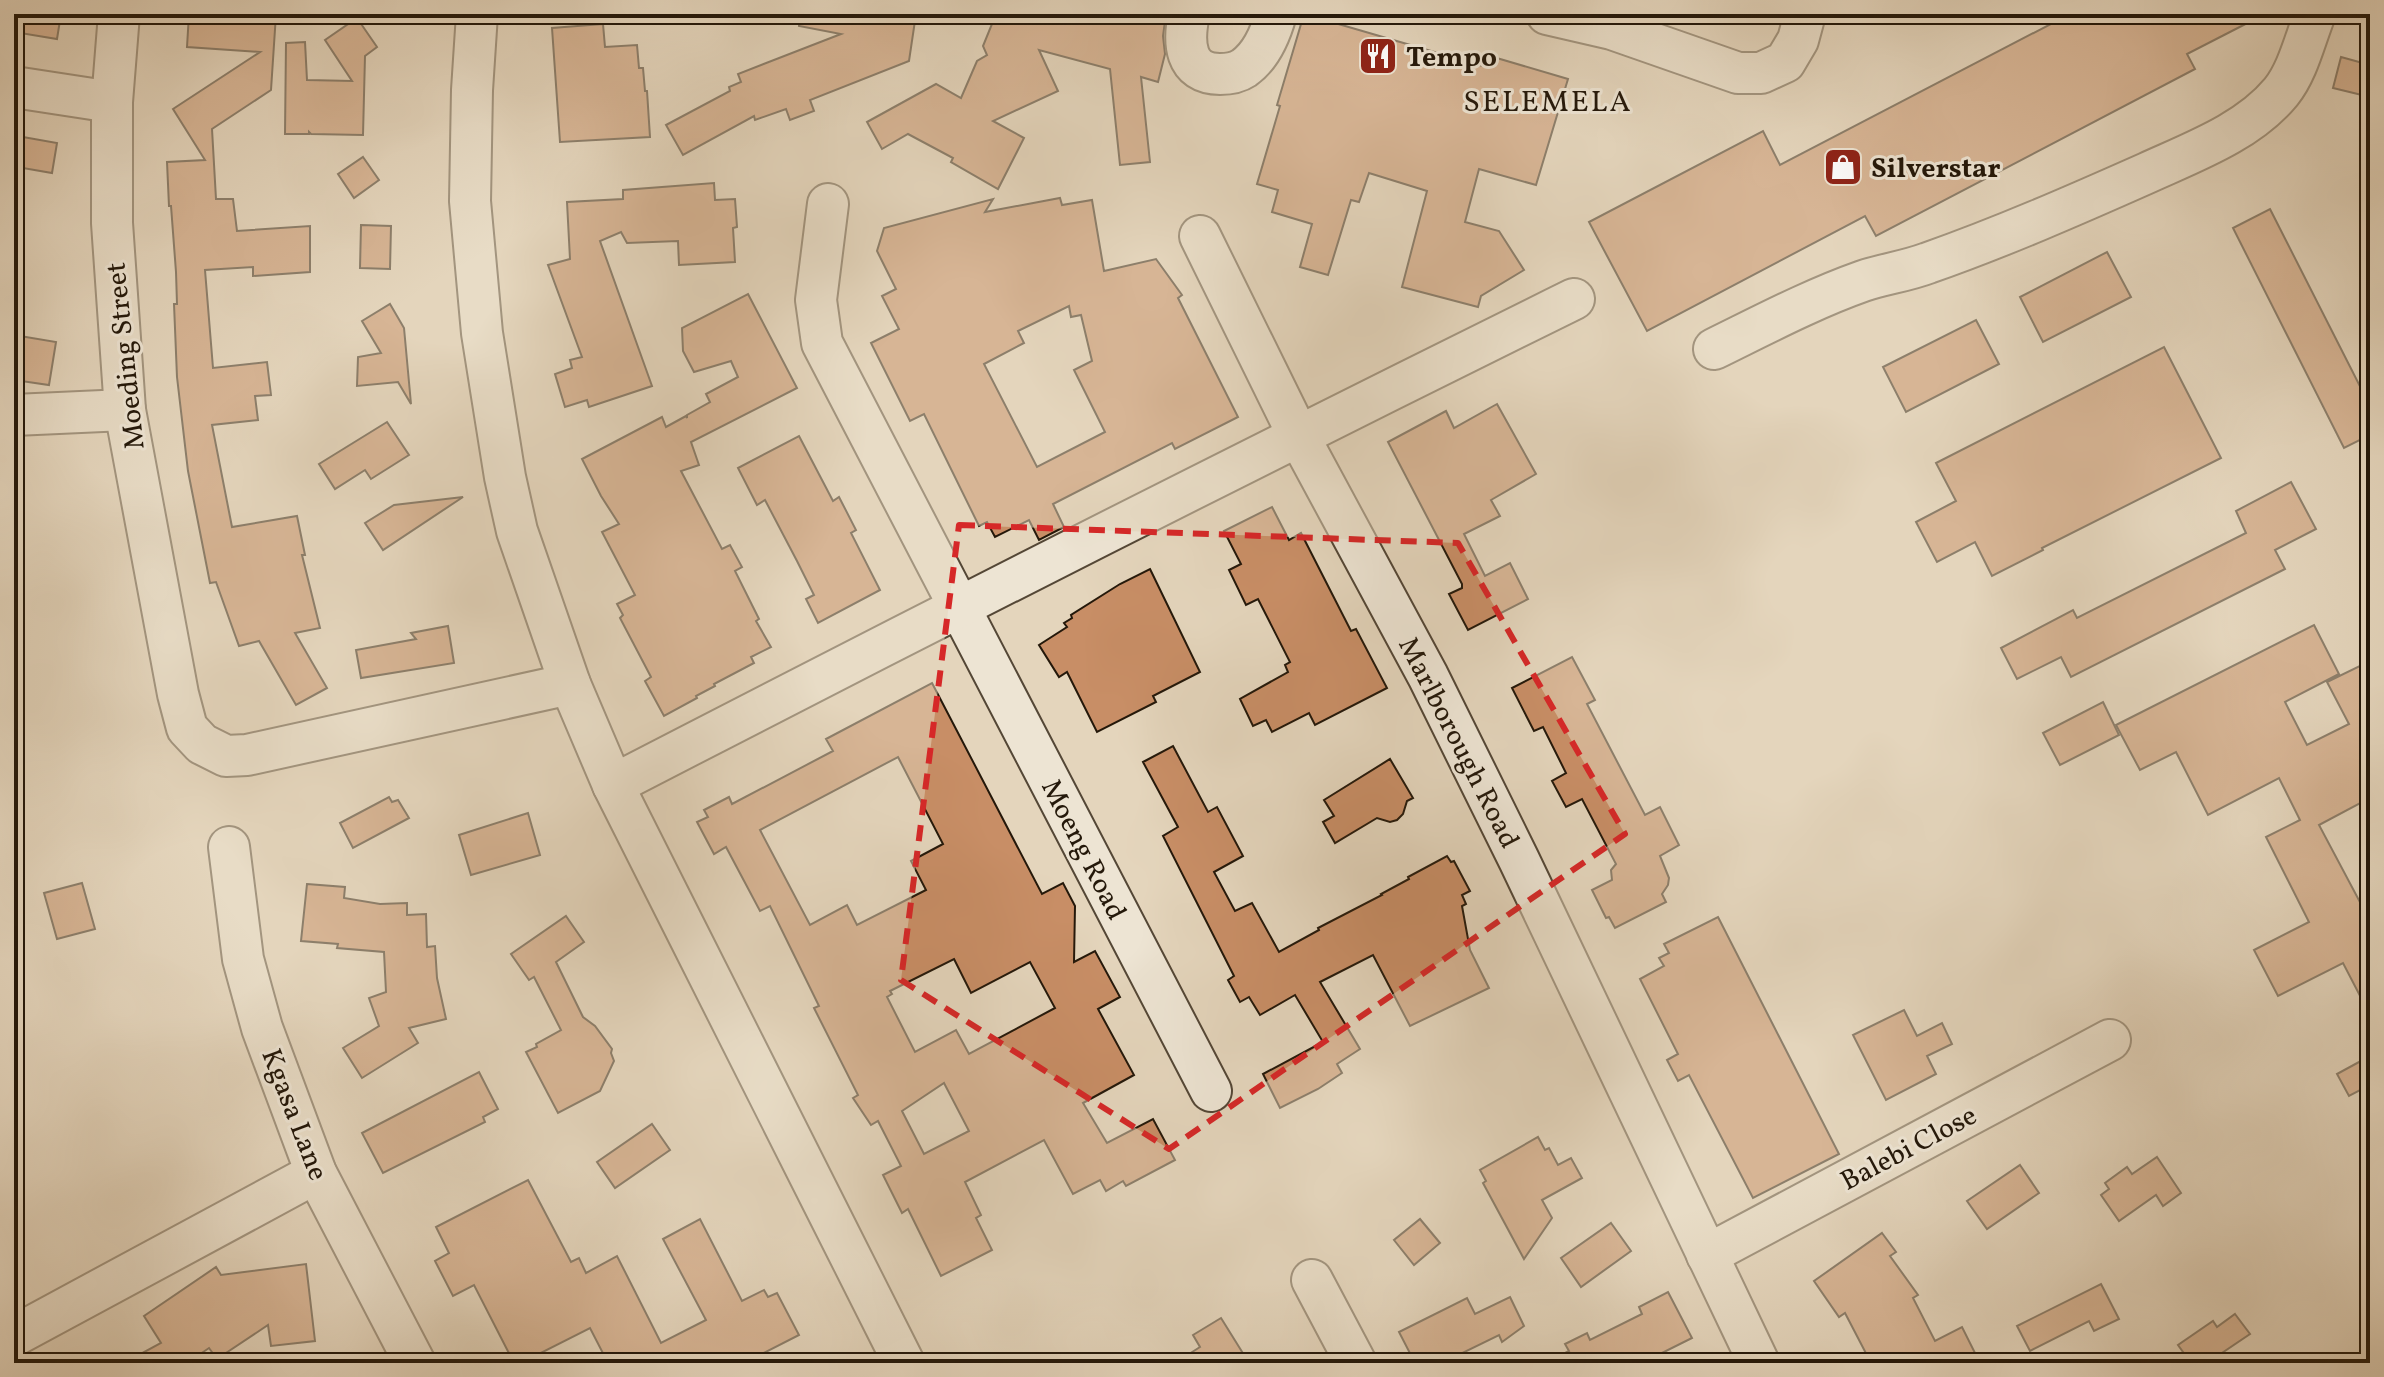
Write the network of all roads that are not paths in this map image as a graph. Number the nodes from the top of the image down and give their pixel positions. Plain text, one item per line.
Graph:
1 (119, 14) edge
2 (477, 14) edge
3 (1189, 14) edge
4 (1276, 14) edge
5 (1547, 14) edge
6 (1805, 14) edge
7 (2315, 14) edge
8 (1616, 21) edge
9 (14, 87) edge
10 (112, 102) junction
11 (828, 204) dead end
12 (1200, 236) dead end
13 (1574, 299) dead end
14 (1714, 349) dead end
15 (125, 410) junction
16 (14, 415) edge
17 (1298, 435) junction
18 (959, 606) junction
19 (570, 684) junction
20 (613, 785) junction
21 (229, 847) dead end
22 (2110, 1040) dead end
23 (1211, 1091) dead end
24 (316, 1173) junction
25 (1707, 1255) junction
26 (1312, 1280) dead end
27 (14, 1336) edge
28 (415, 1363) edge
29 (904, 1363) edge
30 (1356, 1363) edge
31 (1759, 1363) edge

1 - 10 street, Moeding Street
2 - 19 street
3 - 4 street
5 - 8 street
6 - 8 street
7 - 14 street
9 - 10 street
10 - 15 street, Moeding Street
11 - 18 street, Moeng Road
12 - 17 street, Marlborough Road
13 - 17 street
15 - 16 street
15 - 19 street, Moeding Street
17 - 18 street
17 - 25 street, Marlborough Road
18 - 20 street
18 - 23 street, Moeng Road
19 - 20 street
20 - 29 street
21 - 24 street, Kgasa Lane
22 - 25 street, Balebi Close
24 - 27 street
24 - 28 street, Kgasa Lane
25 - 31 street, Marlborough Road
26 - 30 street

